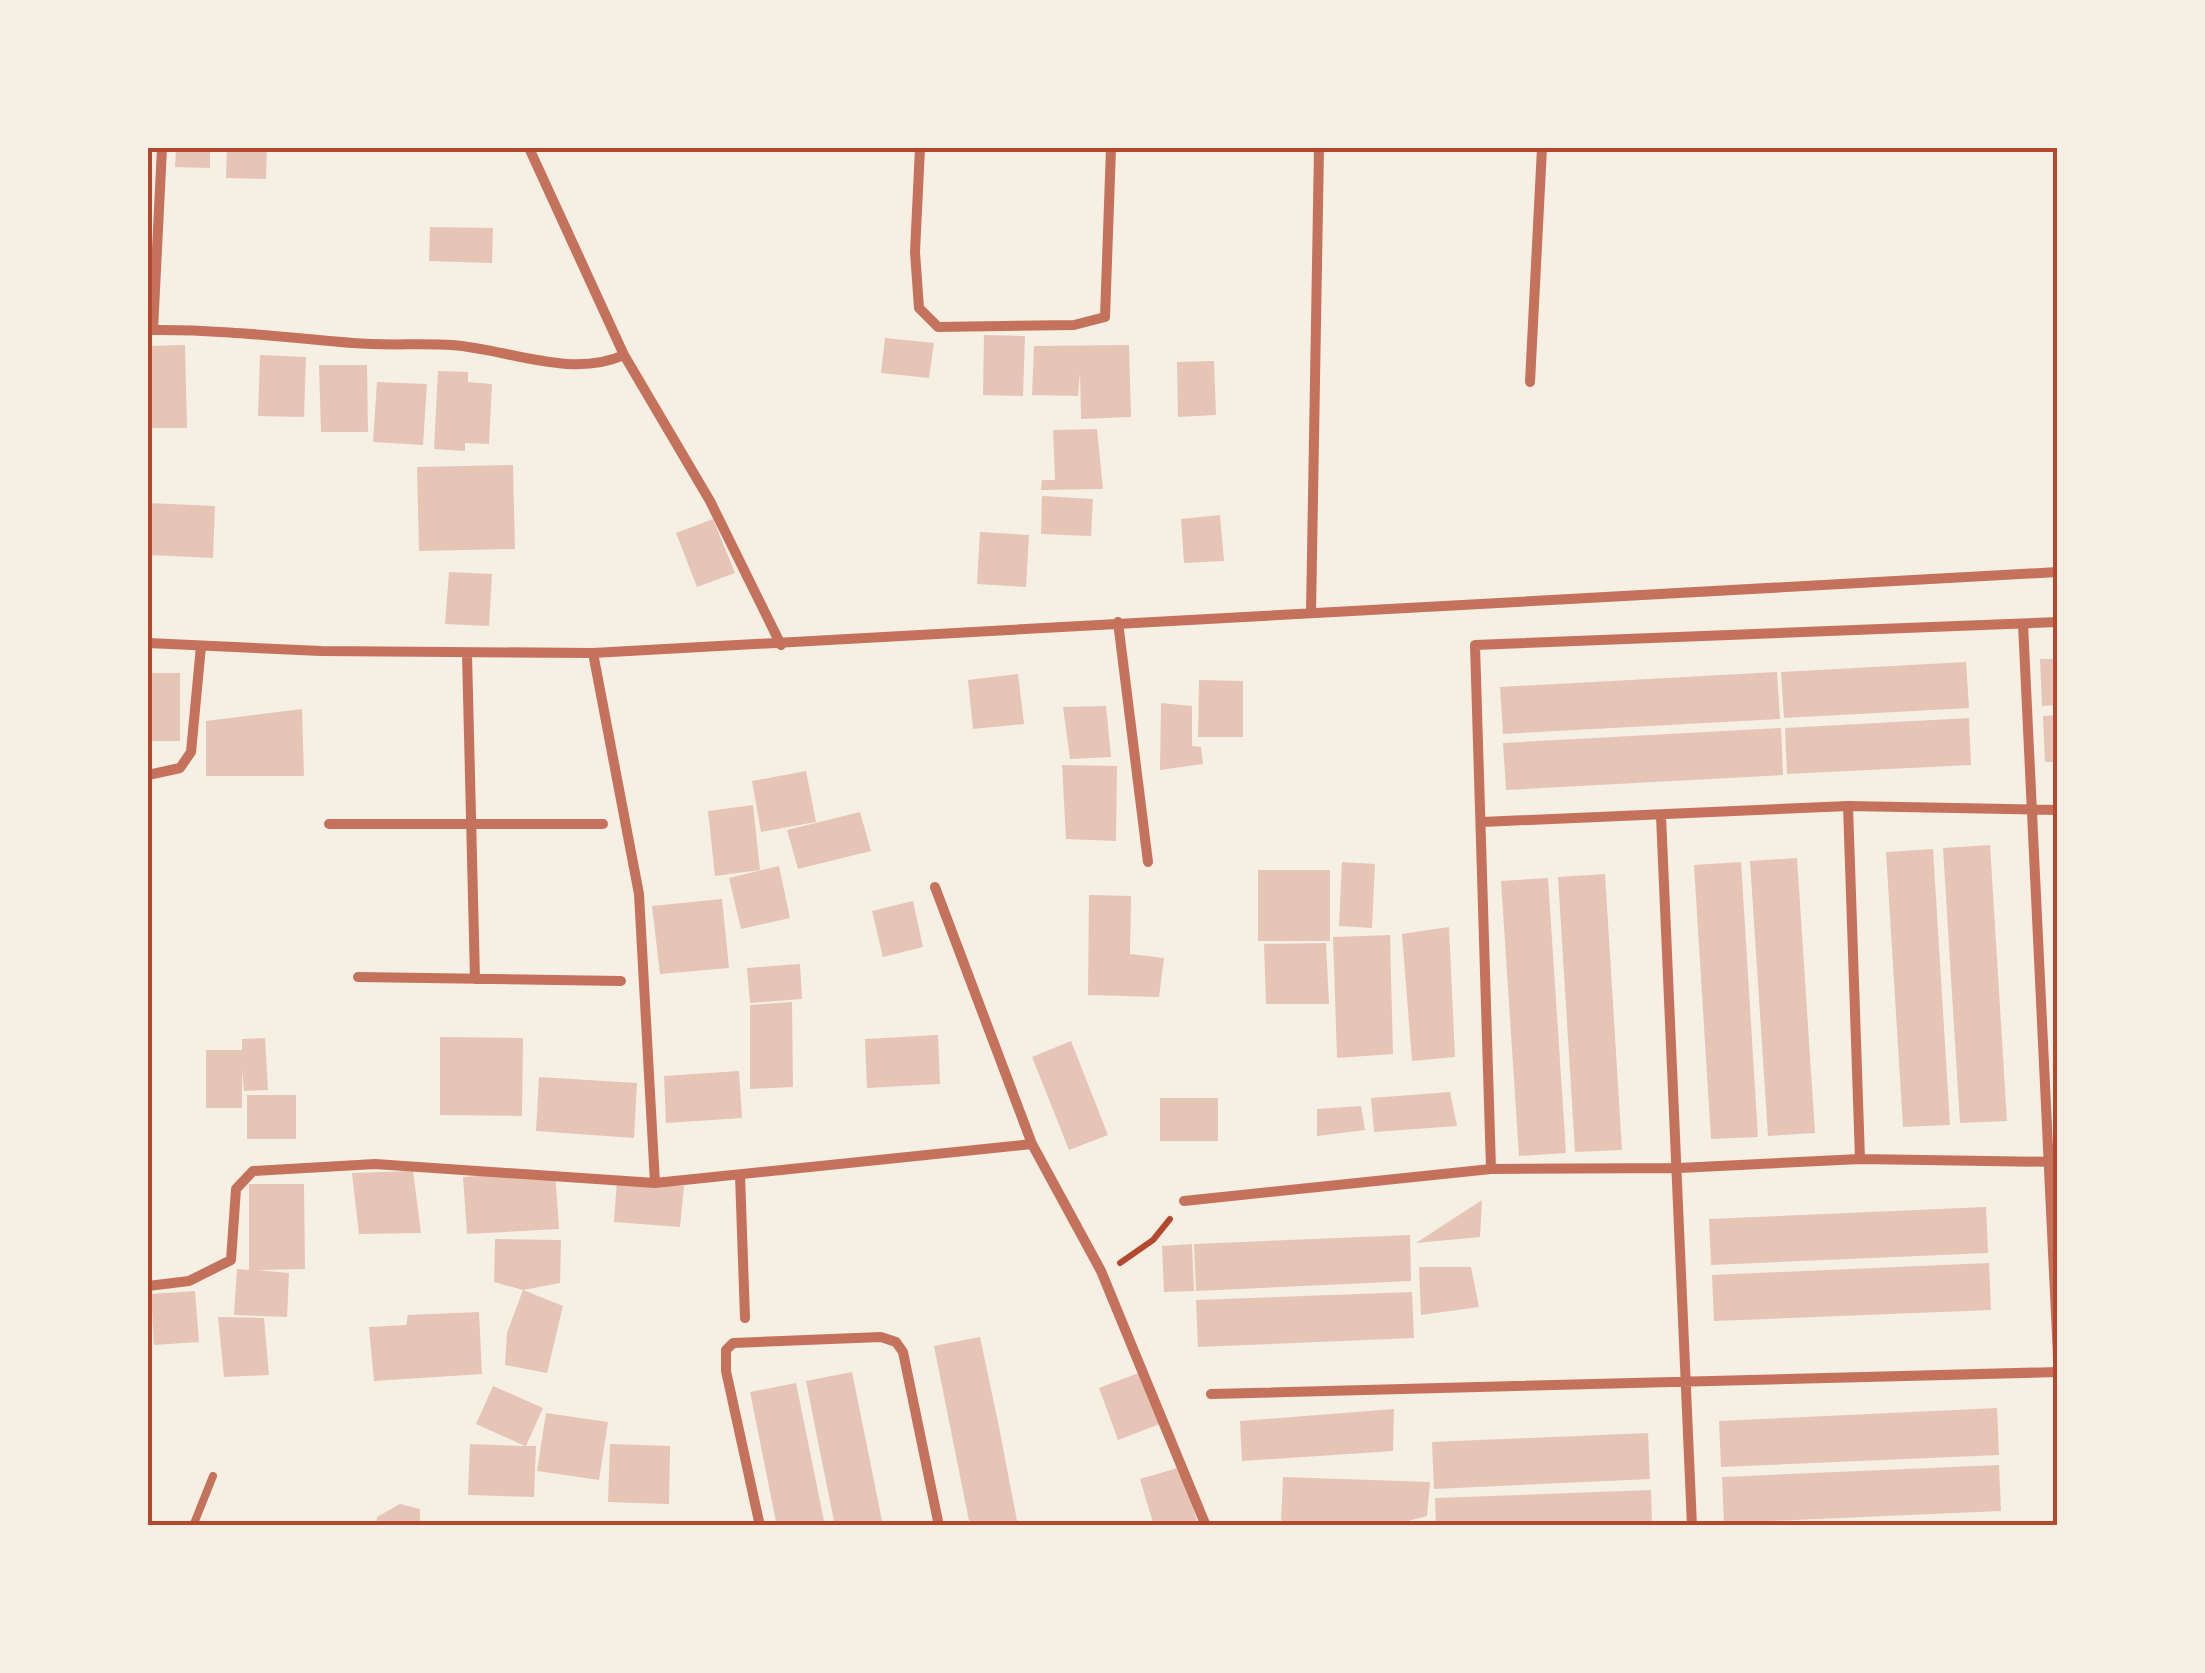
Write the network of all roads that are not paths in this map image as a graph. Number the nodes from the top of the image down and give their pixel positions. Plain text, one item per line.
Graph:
1 (162, 148) edge
2 (529, 148) edge
3 (920, 148) edge
4 (1111, 148) edge
5 (1319, 148) edge
6 (1542, 148) edge
7 (150, 330) edge
8 (624, 354) junction
9 (1530, 382) dead end
10 (2058, 572) edge
11 (1311, 613) junction
12 (1118, 622) junction
13 (2058, 622) edge
14 (2023, 624) junction
15 (148, 642) edge
16 (781, 645) junction
17 (201, 646) junction
18 (592, 653) junction
19 (467, 654) junction
20 (148, 775) edge
21 (1848, 806) junction
22 (2058, 810) edge
23 (2034, 811) junction
24 (1661, 816) junction
25 (1482, 822) junction
26 (329, 824) dead end
27 (472, 824) junction
28 (603, 824) dead end
29 (1148, 862) dead end
30 (935, 887) dead end
31 (358, 976) dead end
32 (475, 978) junction
33 (621, 981) dead end
34 (1032, 1144) junction
35 (1860, 1159) junction
36 (2054, 1162) edge
37 (1679, 1168) junction
38 (1491, 1169) junction
39 (740, 1174) junction
40 (656, 1183) junction
41 (1184, 1201) road end
42 (148, 1286) edge
43 (745, 1318) dead end
44 (2058, 1356) edge
45 (2058, 1372) edge
46 (1686, 1383) junction
47 (1211, 1394) dead end
48 (213, 1476) dead end
49 (193, 1526) edge
50 (760, 1526) edge
51 (939, 1526) edge
52 (1206, 1526) edge
53 (1692, 1526) edge

1 - 7 street
2 - 8 street
3 - 4 street
5 - 11 street
6 - 9 street
7 - 8 street
8 - 16 street
10 - 11 street
11 - 12 street
12 - 16 street
12 - 29 street
13 - 14 street
14 - 23 street
14 - 25 street
15 - 17 street
16 - 18 street
17 - 19 street
17 - 20 street
18 - 19 street
18 - 40 street
19 - 27 street
21 - 23 street
21 - 24 street
21 - 35 street
22 - 23 street
23 - 36 street
24 - 25 street
24 - 37 street
25 - 38 street
26 - 27 street
27 - 28 street
27 - 32 street
30 - 34 street
31 - 32 street
32 - 33 street
34 - 39 street
34 - 52 street
35 - 36 street
35 - 37 street
36 - 44 street
37 - 38 street
37 - 46 street
38 - 41 street
39 - 40 street
39 - 43 street
40 - 42 street
45 - 46 street
46 - 47 street
46 - 53 street
48 - 49 lane
50 - 51 street

